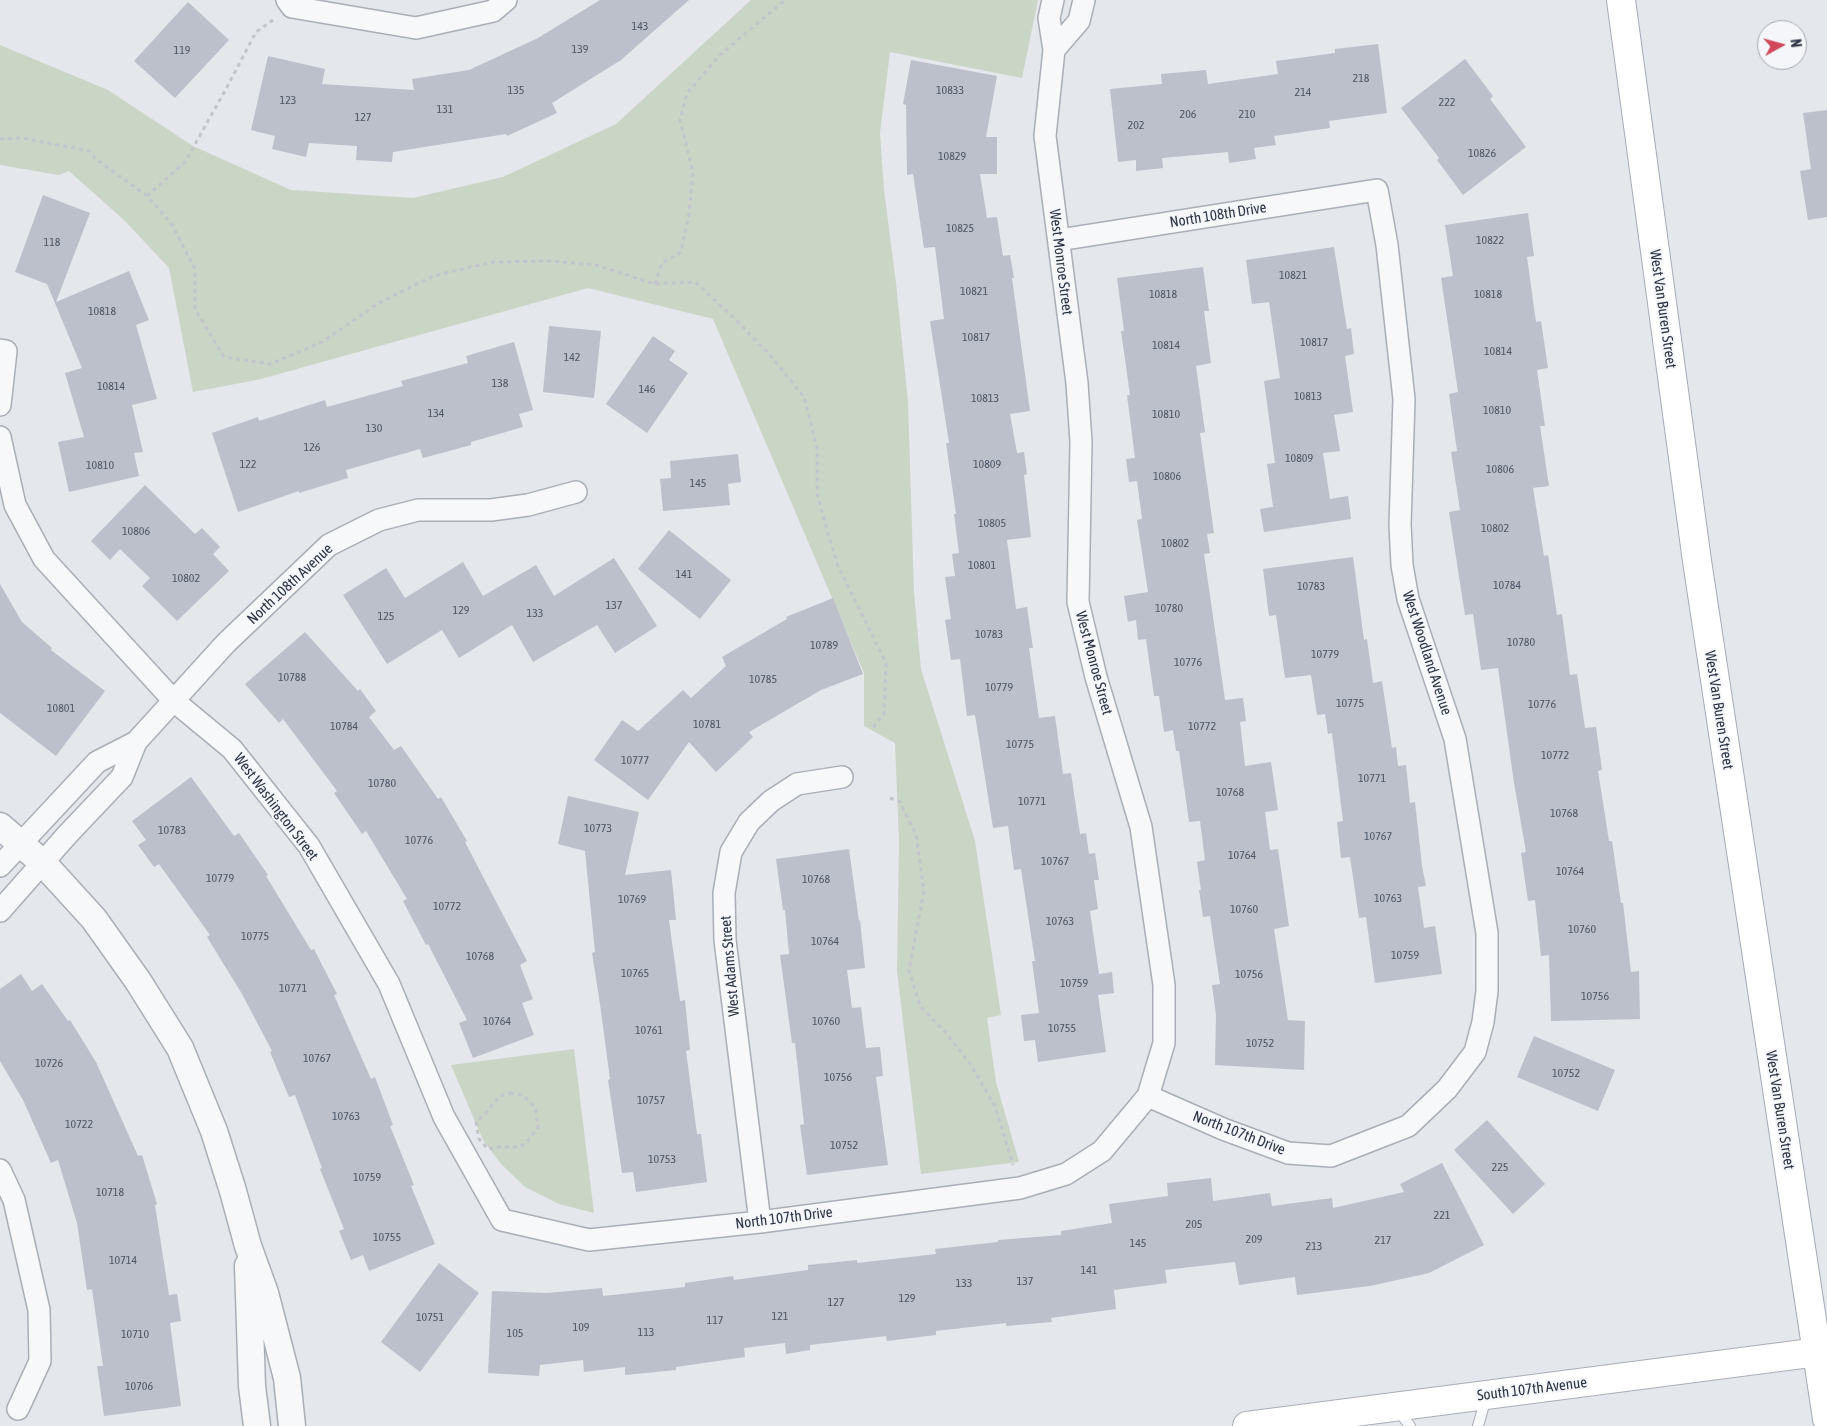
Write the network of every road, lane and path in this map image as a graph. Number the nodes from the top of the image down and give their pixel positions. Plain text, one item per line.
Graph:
1 (506, 0) edge
2 (785, 0) edge
3 (1053, 0) edge
4 (1084, 0) edge
5 (1621, 0) edge
6 (290, 3) edge
7 (1054, 50) junction
8 (0, 139) edge
9 (1377, 190) joint
10 (147, 196) junction
11 (1059, 240) junction
12 (655, 284) junction
13 (3, 351) edge
14 (0, 405) edge
15 (0, 437) edge
16 (576, 492) dead end
17 (174, 701) junction
18 (872, 729) dead end
19 (136, 742) junction
20 (842, 777) dead end
21 (890, 798) dead end
22 (0, 826) edge
23 (20, 844) junction
24 (43, 863) junction
25 (0, 866) edge
26 (0, 911) edge
27 (1475, 1052) joint
28 (1148, 1096) junction
29 (476, 1122) dead end
30 (496, 1147) dead end
31 (1013, 1165) dead end
32 (0, 1170) edge
33 (1066, 1174) joint
34 (502, 1220) joint
35 (760, 1222) junction
36 (248, 1246) junction
37 (1822, 1352) edge
38 (1487, 1395) junction
39 (18, 1409) dead end
40 (1403, 1416) edge
41 (1827, 1419) edge
42 (257, 1426) edge
43 (292, 1426) edge
44 (1247, 1426) edge
45 (1478, 1426) edge

1 - 6 street
2 - 12 path
3 - 7 street, West Monroe Street
4 - 7 street
5 - 37 main road, West Van Buren Street
6 - 10 path
7 - 11 street, West Monroe Street
8 - 10 path
9 - 11 street, North 108th Drive
9 - 27 street, West Woodland Avenue
10 - 12 path
11 - 28 street, West Monroe Street
12 - 18 path
13 - 14 street
15 - 17 street, West Washington Street
16 - 17 street, North 108th Avenue
17 - 19 street, North 108th Avenue
17 - 34 street, West Washington Street
19 - 23 street, North 108th Avenue
19 - 24 street, North 108th Avenue
20 - 35 street, West Adams Street
21 - 31 path
22 - 23 street
23 - 24 street
23 - 25 street, North 108th Avenue
24 - 26 street, North 108th Avenue
24 - 36 street
27 - 28 street, North 107th Drive
28 - 33 street, West Monroe Street
29 - 30 path
32 - 39 street
33 - 35 street, North 107th Drive
34 - 35 street, North 107th Drive
36 - 42 street
36 - 43 street
37 - 38 main road, South 107th Avenue
37 - 41 main road, West Van Buren Street
38 - 40 main road, South 107th Avenue
38 - 45 lane
40 - 44 main road, South 107th Avenue

